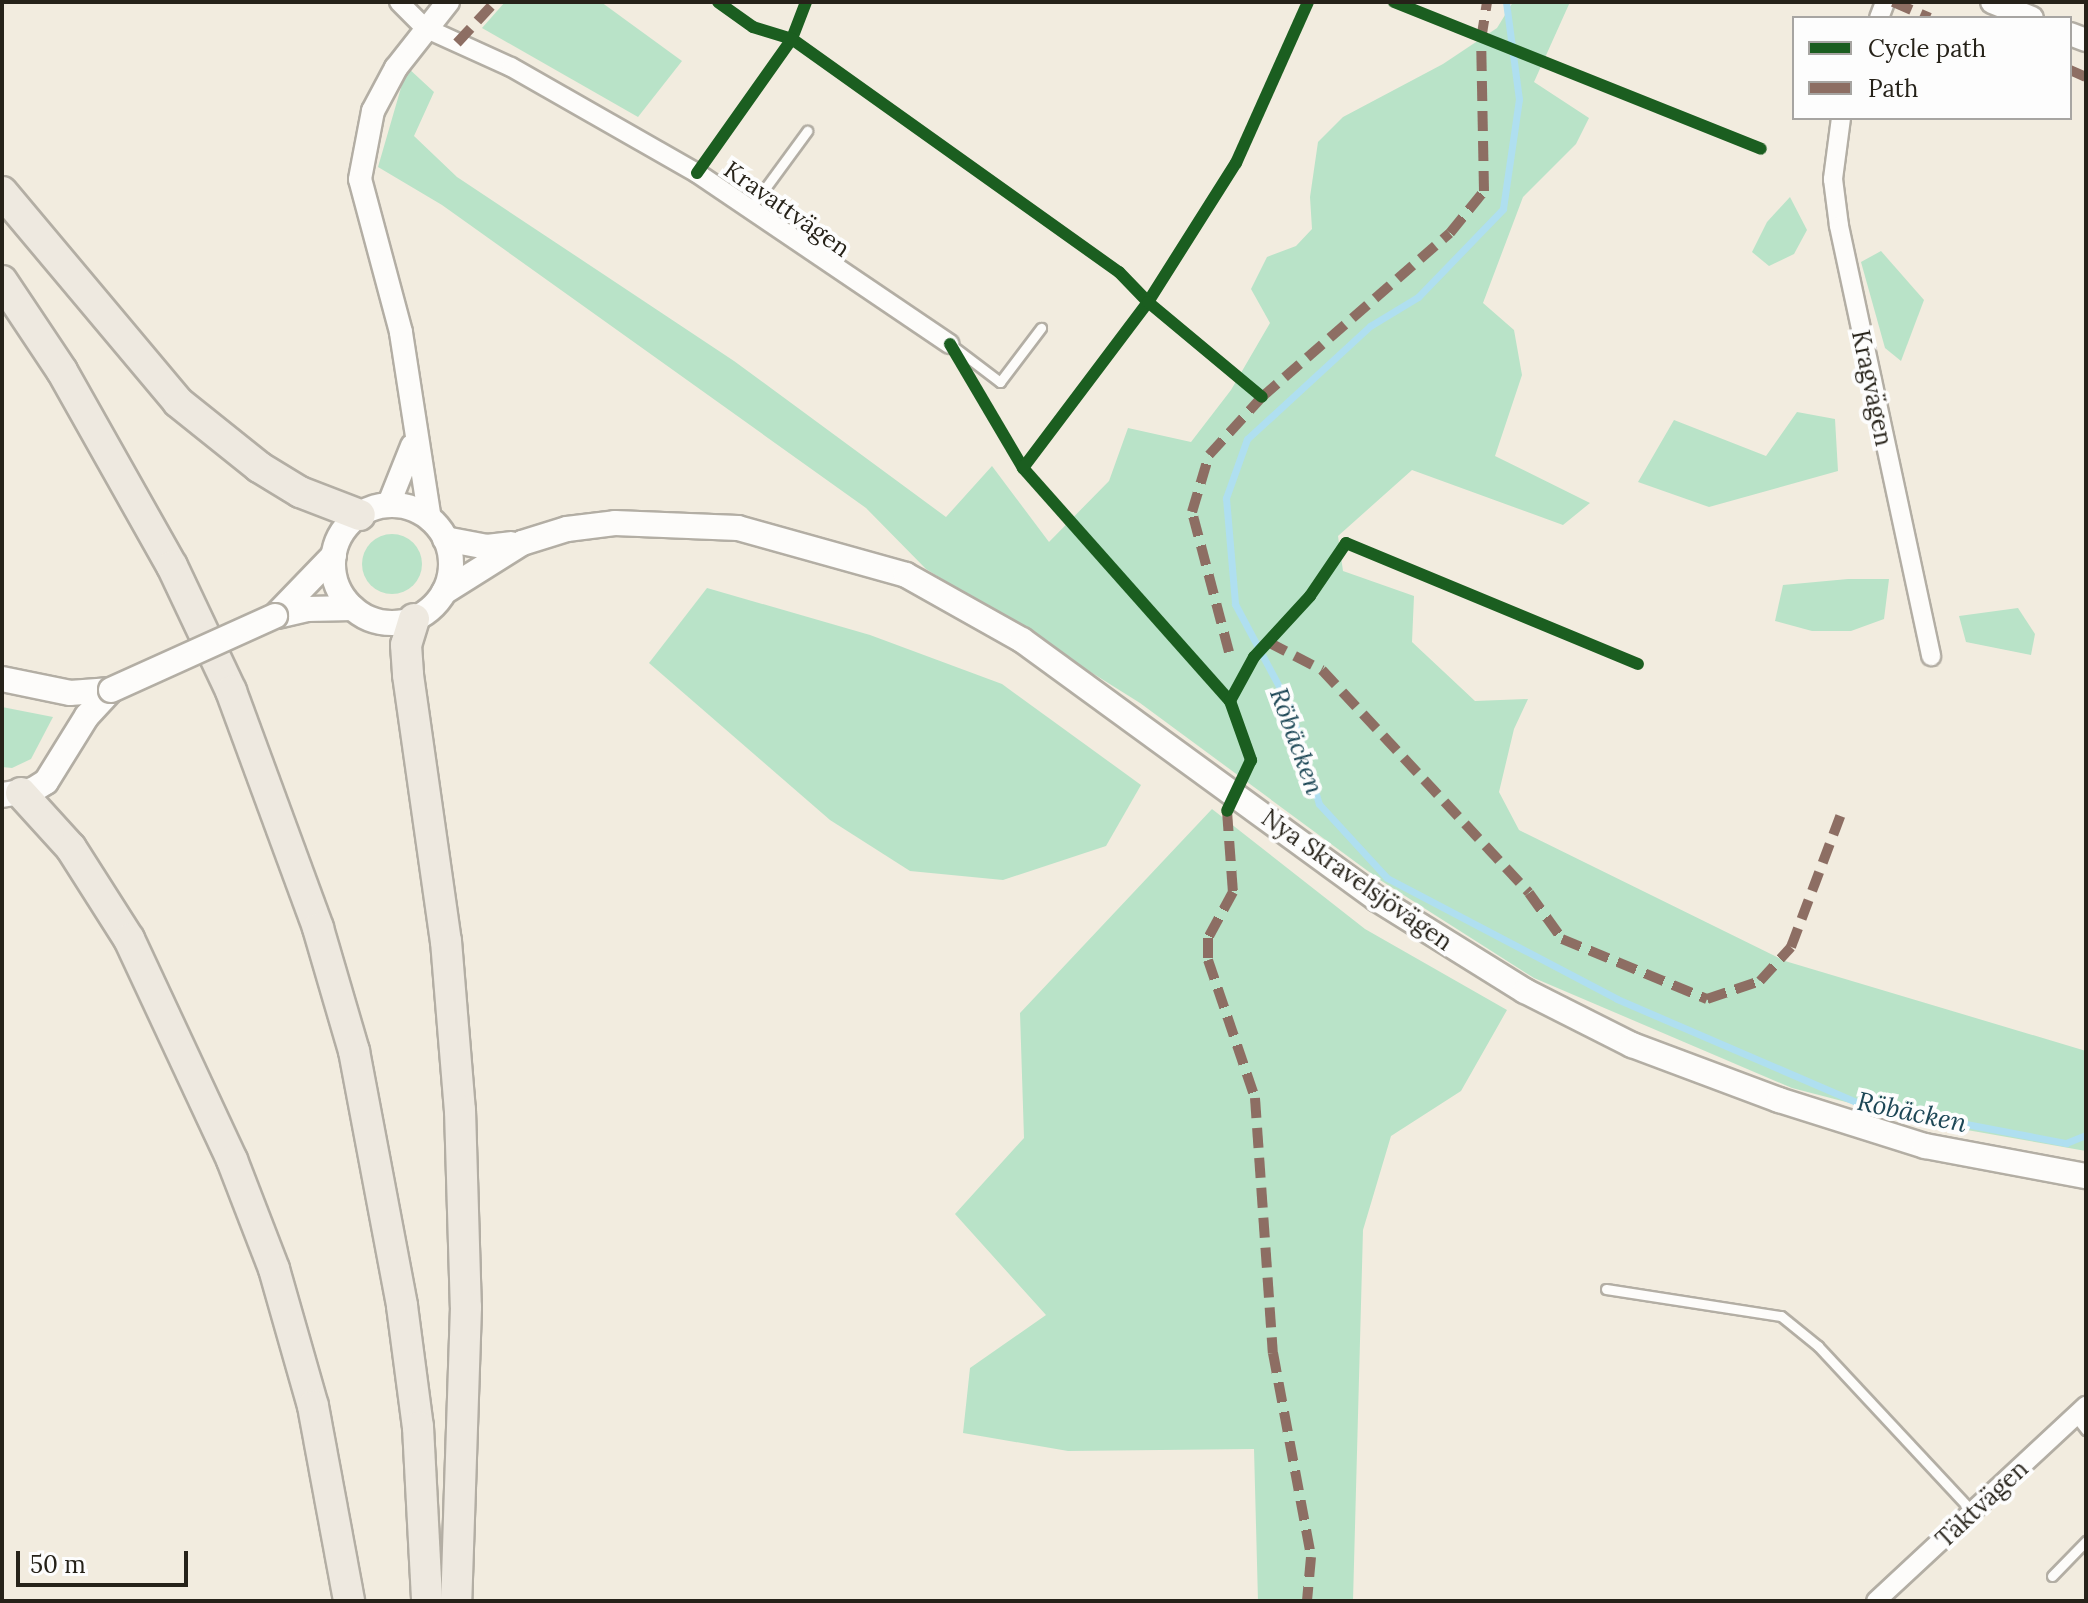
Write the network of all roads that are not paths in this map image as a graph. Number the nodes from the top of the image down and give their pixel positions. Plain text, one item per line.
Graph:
1 (399, 2) edge
2 (448, 2) edge
3 (1992, 2) edge
4 (2027, 16) edge
5 (425, 28) junction
6 (1841, 120) edge
7 (807, 131) dead end
8 (2, 192) edge
9 (750, 210) junction
10 (2, 281) edge
11 (2, 315) edge
12 (1041, 328) dead end
13 (950, 344) joint
14 (414, 437) junction
15 (374, 510) junction
16 (430, 520) junction
17 (445, 539) junction
18 (522, 543) junction
19 (334, 555) junction
20 (444, 592) junction
21 (353, 608) junction
22 (275, 616) junction
23 (414, 619) junction
24 (1931, 656) dead end
25 (2, 679) edge
26 (111, 690) junction
27 (12, 794) edge
28 (2086, 1176) edge
29 (1606, 1289) dead end
30 (2082, 1418) edge
31 (1973, 1512) junction
32 (2086, 1541) edge
33 (2052, 1576) dead end
34 (349, 1601) edge
35 (409, 1601) edge
36 (427, 1601) edge
37 (456, 1601) edge
38 (1876, 1601) edge

1 - 5 street
2 - 5 street
3 - 4 street
5 - 9 street, Kravattvägen
5 - 14 street
6 - 24 street, Kragvägen
7 - 9 lane
8 - 15 highway
9 - 13 street, Kravattvägen
10 - 36 highway
11 - 35 highway
12 - 13 lane
14 - 15 street
14 - 16 street
15 - 16 main road
15 - 19 main road
16 - 17 main road
17 - 18 main road, Nya Skravelsjövägen
17 - 20 main road
18 - 20 main road, Nya Skravelsjövägen
18 - 28 main road, Nya Skravelsjövägen
19 - 21 main road
19 - 22 main road
20 - 23 main road
21 - 22 main road
21 - 23 main road
22 - 26 main road, bridge
23 - 37 highway
25 - 26 main road
26 - 27 main road
27 - 34 highway
29 - 31 lane
30 - 31 street, Täktvägen
31 - 38 street, Täktvägen
32 - 33 lane

